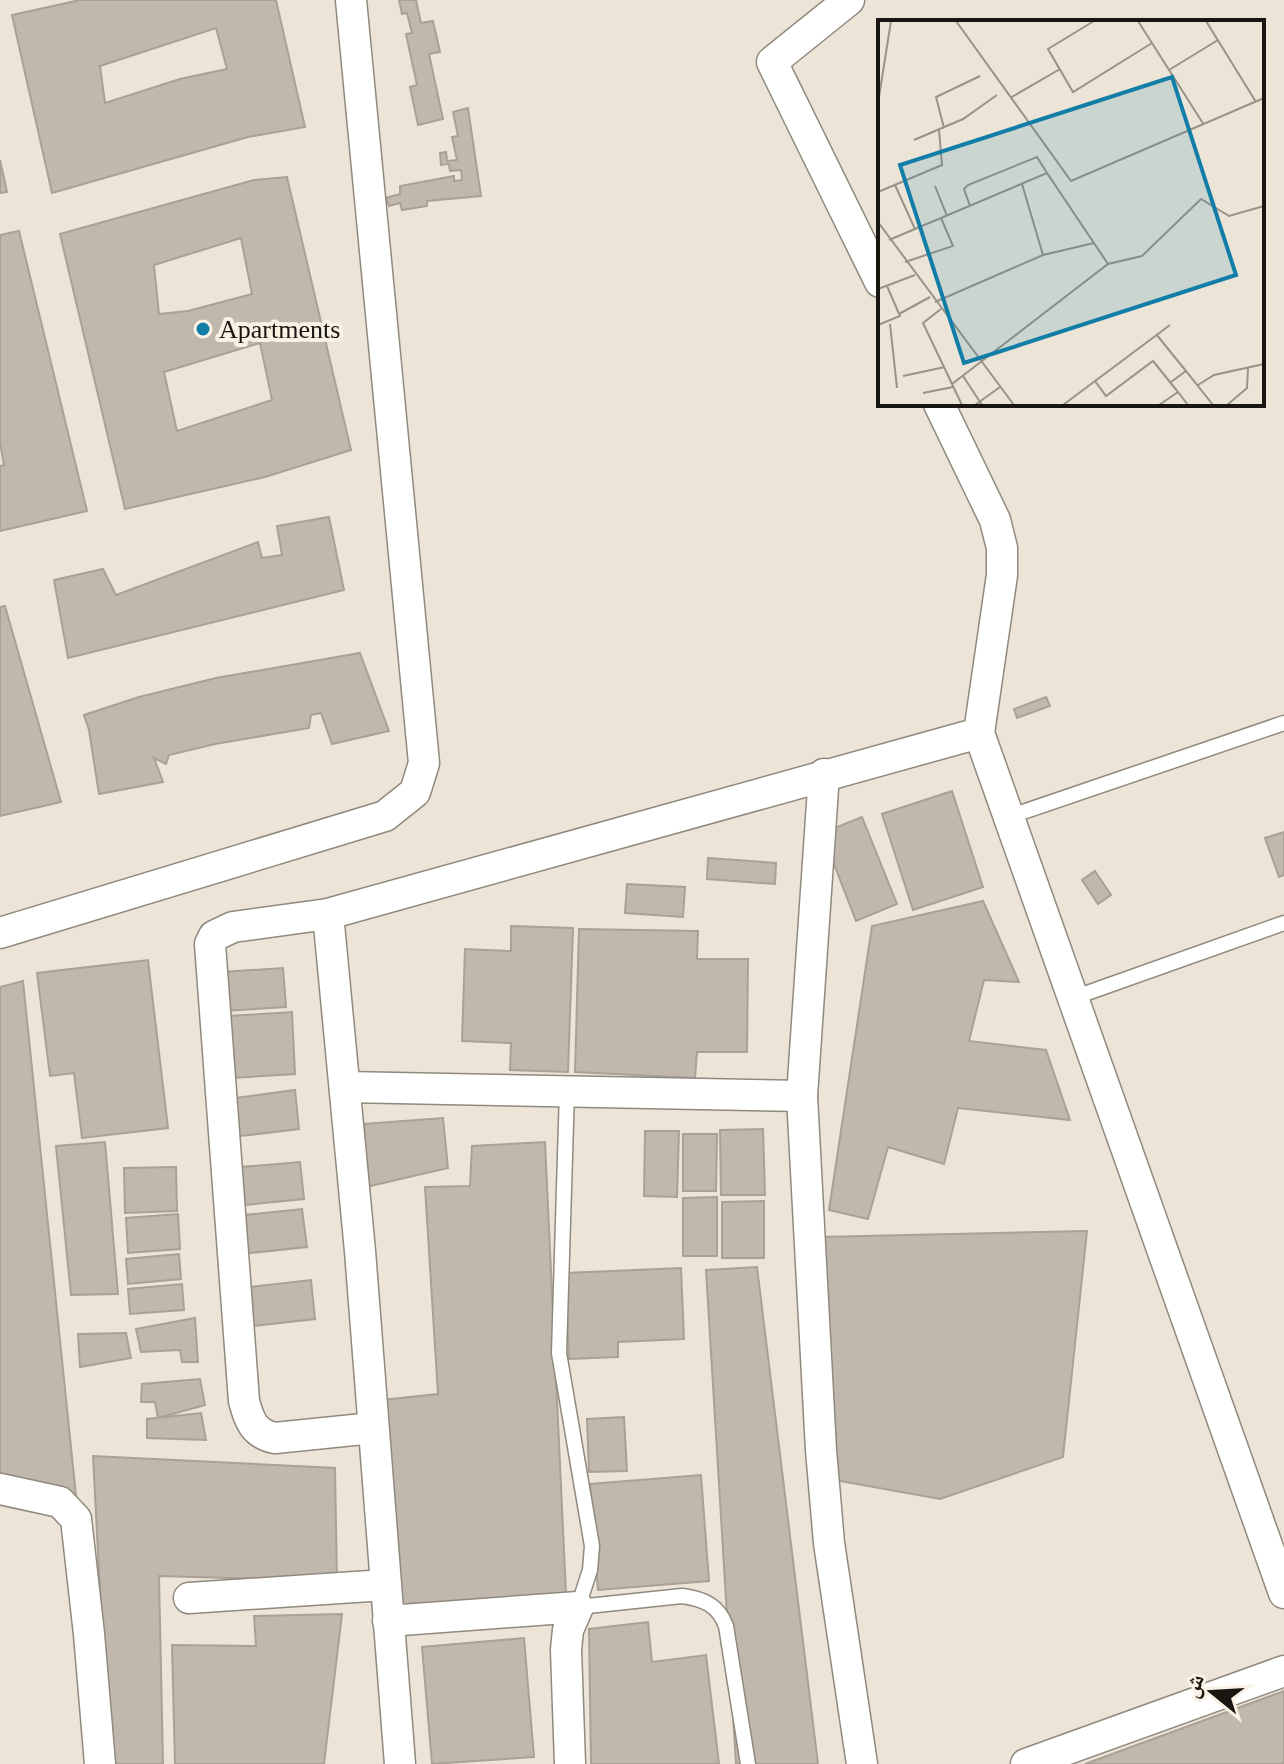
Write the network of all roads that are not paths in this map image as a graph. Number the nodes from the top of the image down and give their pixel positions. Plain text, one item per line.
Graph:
1 (351, 0) edge
2 (849, 0) edge
3 (878, 278) edge
4 (940, 406) edge
5 (1284, 723) edge
6 (979, 733) junction
7 (824, 774) junction
8 (1008, 817) junction
9 (328, 914) junction
10 (1284, 923) edge
11 (0, 933) edge
12 (1073, 998) junction
13 (345, 1087) junction
14 (567, 1090) junction
15 (802, 1096) junction
16 (373, 1428) junction
17 (0, 1489) edge
18 (385, 1585) junction
19 (1284, 1593) edge
20 (189, 1598) dead end
21 (578, 1607) junction
22 (388, 1621) junction
23 (1284, 1671) edge
24 (100, 1764) edge
25 (400, 1764) edge
26 (570, 1764) edge
27 (748, 1764) edge
28 (862, 1764) edge
29 (1026, 1764) edge

1 - 11 street
2 - 3 street
4 - 6 street
5 - 8 lane
6 - 7 street
6 - 8 street
7 - 9 street
7 - 15 street
8 - 12 street
9 - 13 street
9 - 16 street
10 - 12 lane
12 - 19 street
13 - 14 street
13 - 16 street
14 - 15 street
14 - 21 lane
15 - 28 street
16 - 18 street
17 - 24 street
18 - 20 street
18 - 22 street
21 - 22 street
21 - 26 street
21 - 27 lane
22 - 25 street
23 - 29 street

